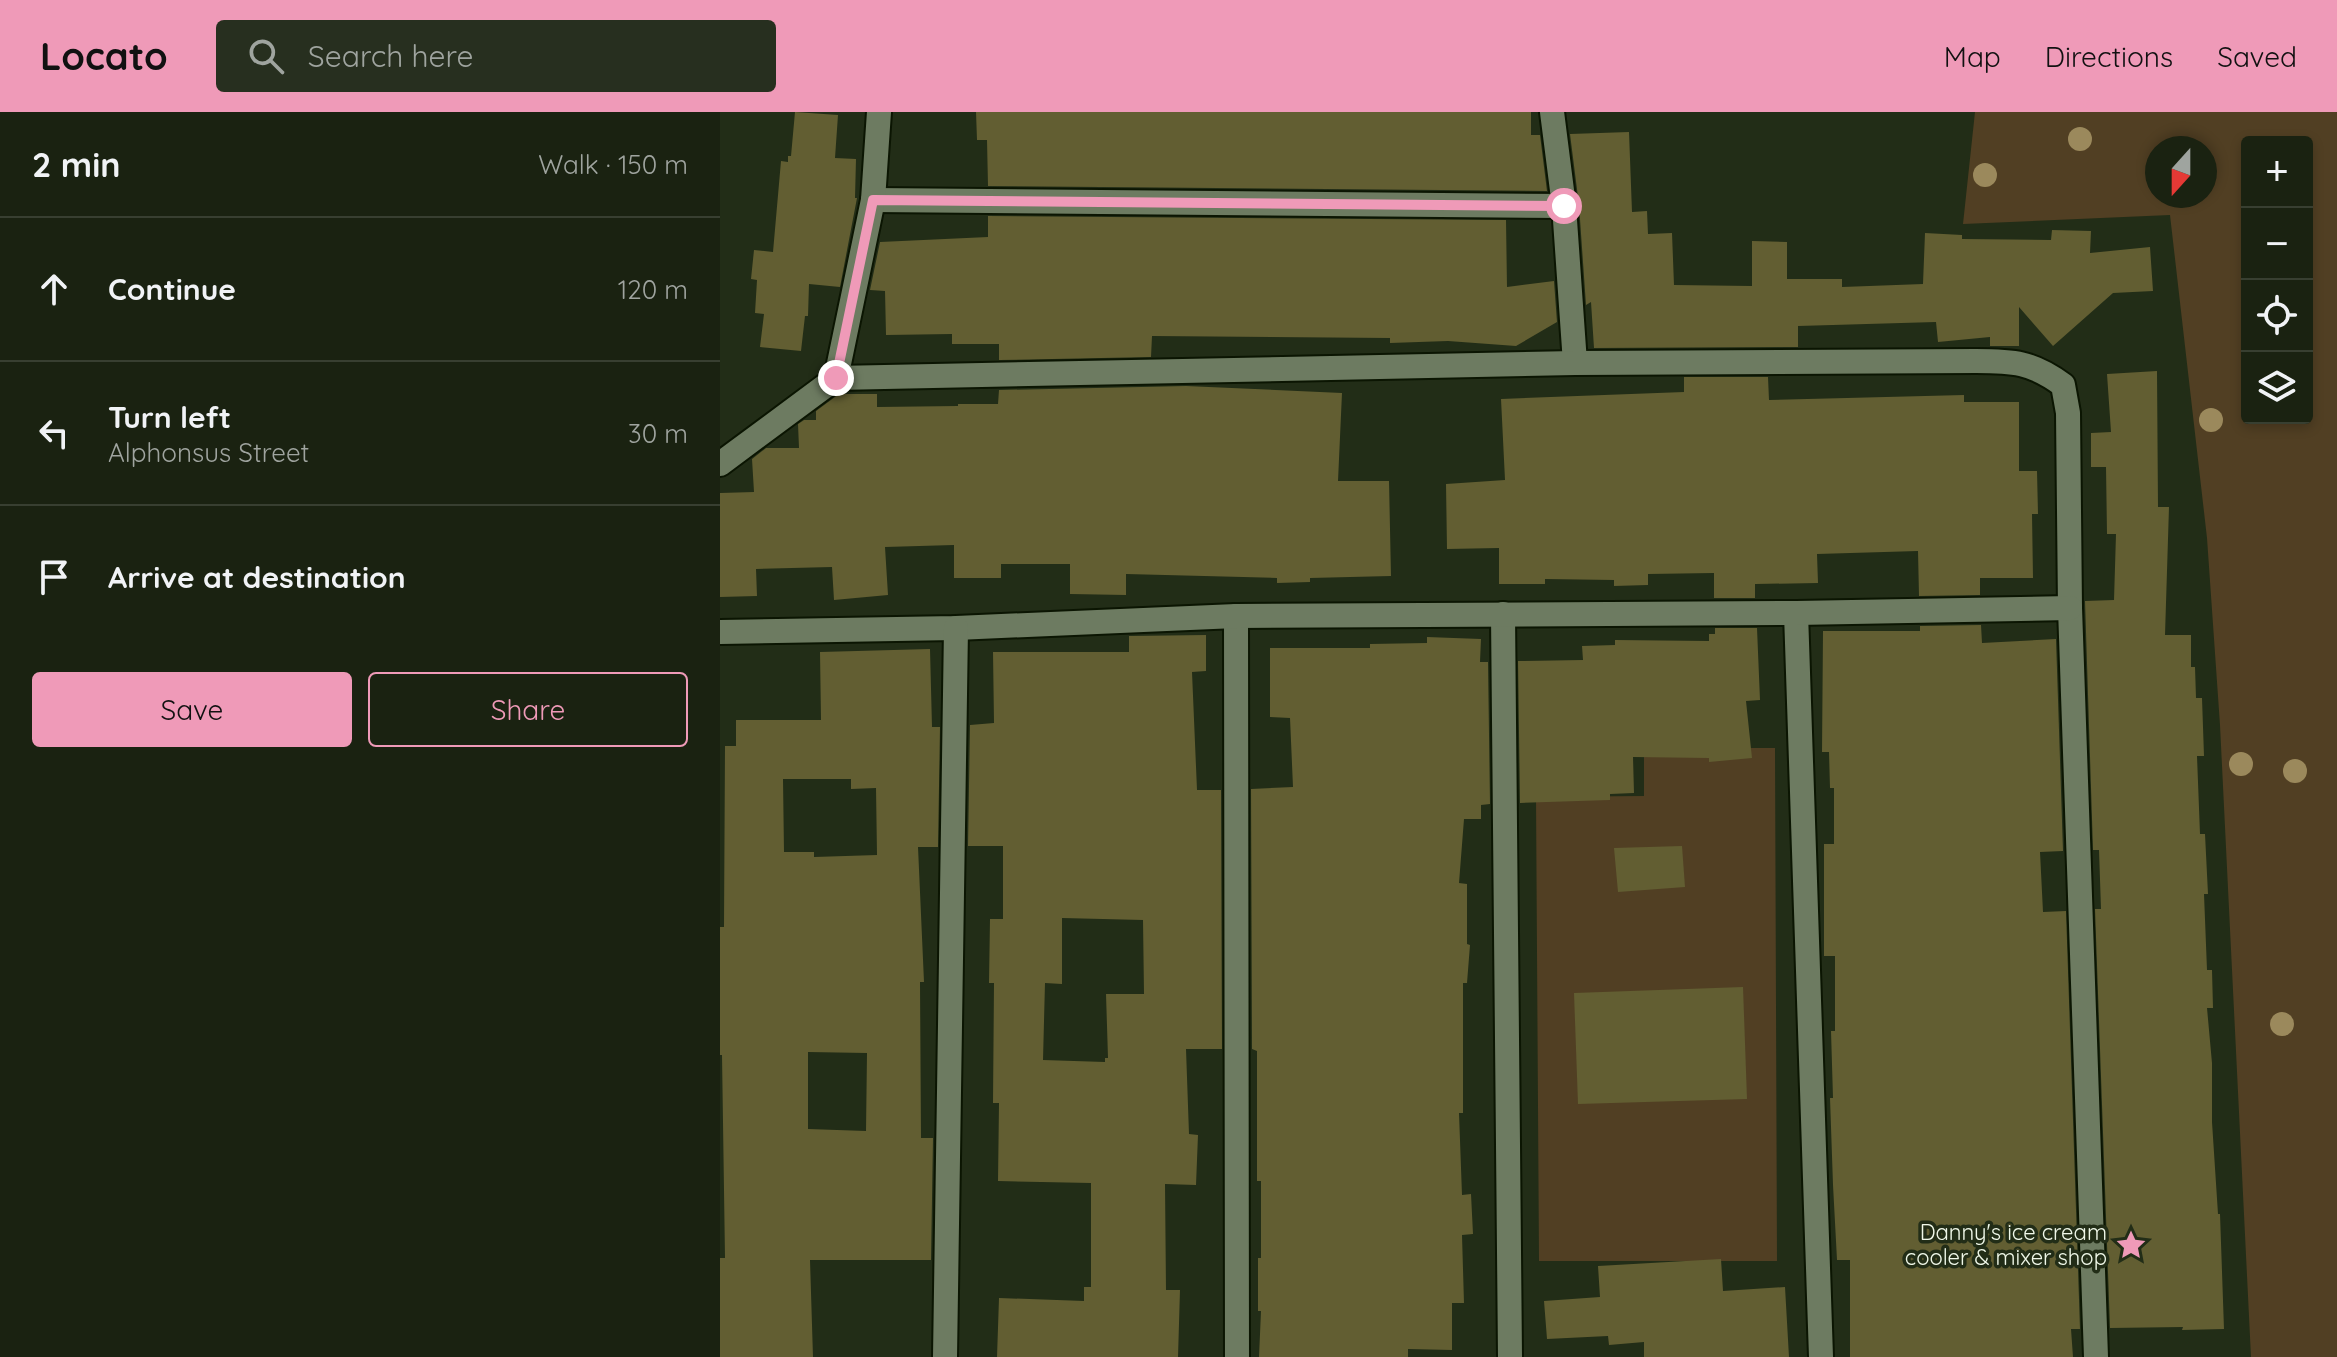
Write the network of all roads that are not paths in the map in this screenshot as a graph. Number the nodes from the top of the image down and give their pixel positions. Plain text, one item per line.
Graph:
1 (879, 112) edge
2 (1552, 112) edge
3 (873, 200) junction
4 (1564, 206) junction
5 (1575, 363) junction
6 (836, 378) junction
7 (720, 464) edge
8 (2070, 608) junction
9 (1796, 613) junction
10 (1503, 614) junction
11 (1236, 616) junction
12 (956, 628) junction
13 (720, 632) edge
14 (945, 1357) edge
15 (1237, 1357) edge
16 (1510, 1357) edge
17 (1821, 1357) edge
18 (2096, 1357) edge

1 - 3 street
2 - 4 street
3 - 4 street
3 - 6 street
4 - 5 street
5 - 6 street
5 - 8 street
6 - 7 street
8 - 9 street
8 - 18 street
9 - 10 street
9 - 17 street
10 - 11 street
10 - 16 street
11 - 12 street
11 - 15 street
12 - 13 street
12 - 14 street

